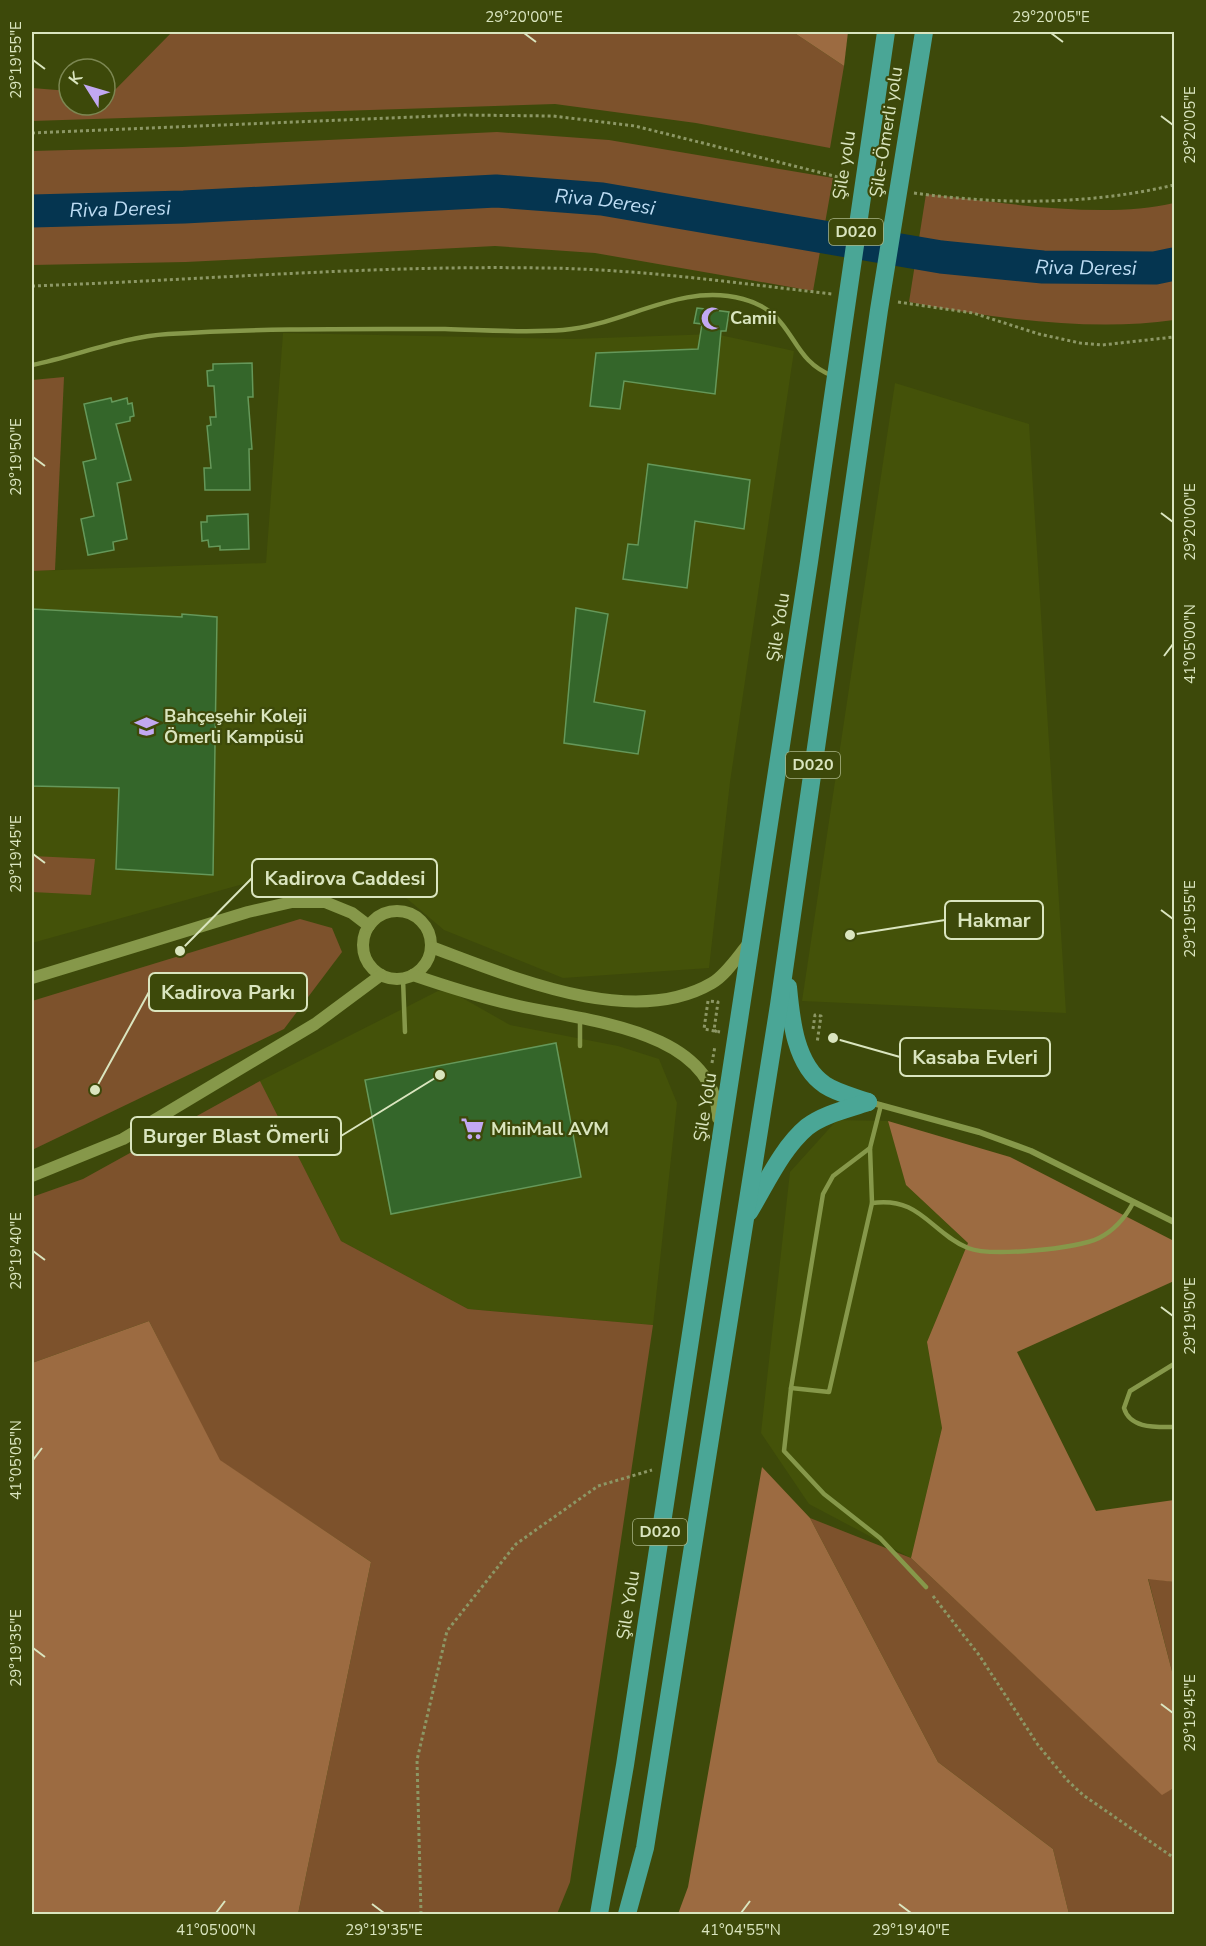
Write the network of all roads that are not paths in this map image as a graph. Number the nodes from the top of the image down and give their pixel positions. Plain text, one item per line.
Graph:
1 (886, 32) edge
2 (924, 32) edge
3 (844, 300) joint
4 (32, 365) edge
5 (835, 377) junction
6 (369, 926) junction
7 (750, 943) junction
8 (431, 947) junction
9 (785, 963) junction
10 (381, 975) junction
11 (408, 977) junction
12 (32, 978) edge
13 (580, 1019) junction
14 (405, 1032) dead end
15 (580, 1046) dead end
16 (874, 1104) junction
17 (870, 1148) junction
18 (719, 1149) junction
19 (32, 1176) edge
20 (872, 1203) junction
21 (1133, 1203) junction
22 (745, 1219) junction
23 (1174, 1222) edge
24 (1174, 1364) edge
25 (791, 1388) junction
26 (1174, 1426) edge
27 (926, 1587) road end
28 (599, 1914) edge
29 (627, 1914) edge

1 - 3 highway, Şile yolu / D020
2 - 9 highway, Şile-Ömerli yolu / D020
3 - 5 highway, Şile Yolu / D020
4 - 5 lane
5 - 7 highway, Şile Yolu / D020
6 - 8 street
6 - 10 street
6 - 12 street
7 - 8 street
7 - 18 highway, Şile Yolu / D020
8 - 11 street
9 - 16 highway
9 - 22 highway, D020
10 - 11 street
10 - 19 street
11 - 13 street
11 - 14 lane
13 - 15 lane
13 - 18 street
16 - 17 lane
16 - 21 street
16 - 22 highway
17 - 20 lane
17 - 25 lane
18 - 28 highway, Şile Yolu / D020
20 - 21 lane
20 - 25 lane
21 - 23 street
22 - 29 highway, D020
24 - 26 lane
25 - 27 lane

